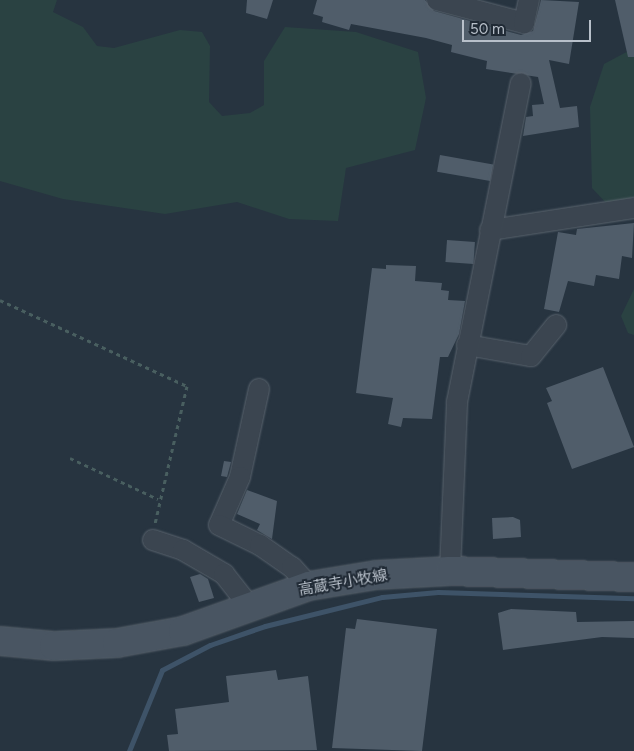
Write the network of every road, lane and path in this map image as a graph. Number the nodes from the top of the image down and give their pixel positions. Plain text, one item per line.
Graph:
1 (437, 0) edge
2 (528, 0) edge
3 (521, 83) dead end
4 (634, 208) edge
5 (490, 230) junction
6 (0, 300) edge
7 (556, 325) dead end
8 (467, 345) junction
9 (259, 389) dead end
10 (70, 458) dead end
11 (158, 499) junction
12 (153, 540) joint
13 (450, 571) junction
14 (634, 576) edge
15 (309, 586) junction
16 (250, 607) junction
17 (0, 641) edge

1 - 2 street
3 - 5 street
4 - 5 street
5 - 8 street
6 - 11 path
7 - 8 street
8 - 13 street
9 - 15 street
10 - 11 path
11 - 12 path
12 - 16 street
13 - 14 main road, 高蔵寺小牧線
13 - 15 main road, 高蔵寺小牧線
15 - 16 main road, 高蔵寺小牧線
16 - 17 main road, 高蔵寺小牧線

